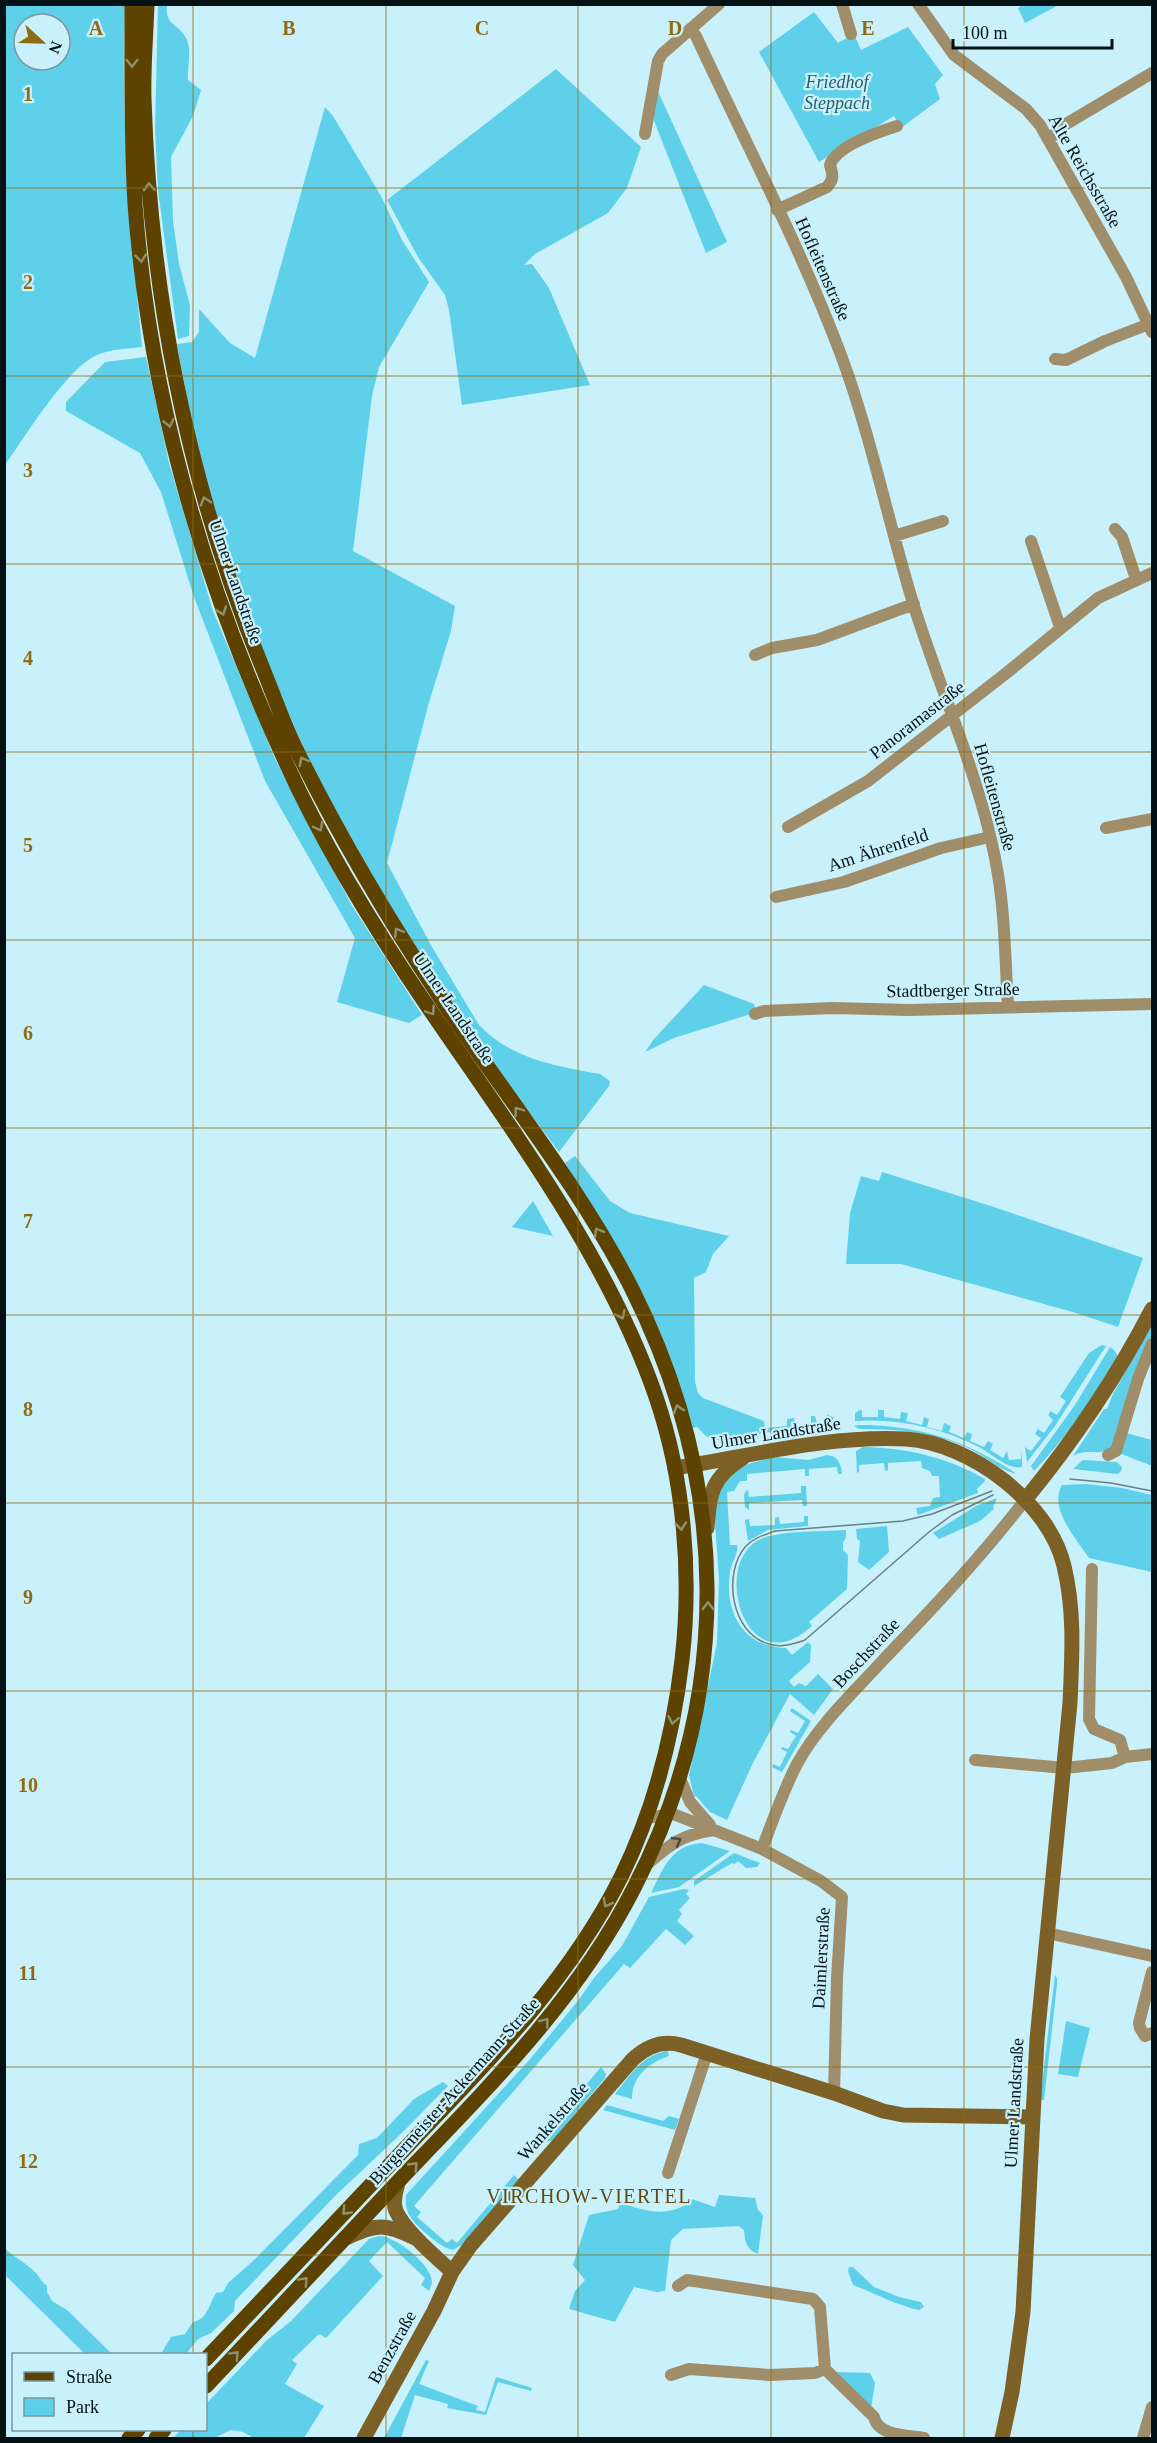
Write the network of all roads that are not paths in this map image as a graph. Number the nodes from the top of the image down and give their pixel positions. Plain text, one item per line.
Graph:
1 (132, 4) edge
2 (147, 4) edge
3 (719, 4) edge
4 (842, 4) edge
5 (918, 4) edge
6 (690, 29) junction
7 (850, 33) dead end
8 (1152, 73) edge
9 (897, 126) dead end
10 (645, 134) dead end
11 (1049, 140) junction
12 (777, 210) junction
13 (1151, 328) edge
14 (158, 329) junction
15 (1055, 359) dead end
16 (164, 365) junction
17 (943, 521) dead end
18 (1115, 529) dead end
19 (894, 536) junction
20 (1031, 541) dead end
21 (1152, 573) edge
22 (1136, 579) junction
23 (914, 604) junction
24 (1060, 627) junction
25 (755, 655) dead end
26 (952, 716) junction
27 (1152, 819) edge
28 (788, 827) dead end
29 (1106, 828) dead end
30 (990, 837) junction
31 (776, 897) dead end
32 (1152, 1004) edge
33 (1008, 1007) junction
34 (755, 1014) dead end
35 (544, 1179) joint
36 (1152, 1309) edge
37 (1152, 1344) edge
38 (1108, 1455) dead end
39 (746, 1456) junction
40 (694, 1465) junction
41 (675, 1468) junction
42 (1025, 1500) junction
43 (706, 1540) junction
44 (1092, 1569) dead end
45 (1152, 1754) edge
46 (1125, 1757) junction
47 (975, 1760) dead end
48 (1065, 1768) junction
49 (680, 1778) junction
50 (666, 1814) junction
51 (647, 1818) junction
52 (716, 1830) junction
53 (762, 1849) junction
54 (645, 1866) junction
55 (1047, 1933) junction
56 (1152, 1956) edge
57 (1152, 1972) edge
58 (1152, 2033) edge
59 (707, 2053) junction
60 (834, 2093) junction
61 (1032, 2117) junction
62 (668, 2173) dead end
63 (398, 2182) junction
64 (344, 2239) junction
65 (420, 2241) junction
66 (452, 2272) junction
67 (678, 2286) dead end
68 (207, 2358) edge
69 (825, 2369) junction
70 (670, 2375) dead end
71 (207, 2385) edge
72 (1152, 2407) edge
73 (364, 2439) edge
74 (924, 2439) edge
75 (1002, 2439) edge
76 (1143, 2439) edge

1 -> 14 main road
14 -> 2 main road
3 - 6 street
4 - 7 street
5 - 11 street, Alte Reichsstraße
6 - 10 street
6 - 12 street, Hofleitenstraße
8 - 11 street
9 - 12 street
11 - 13 street, Alte Reichsstraße
12 - 19 street, Hofleitenstraße
13 - 15 street, Alte Reichsstraße
14 - 16 main road
16 -> 35 main road, Ulmer Landstraße
40 -> 16 main road, Bürgermeister-Ackermann-Straße
17 - 19 street
18 - 22 street
19 - 23 street, Hofleitenstraße
20 - 24 street
21 - 22 street, Panoramastraße
22 - 24 street, Panoramastraße
23 - 25 street
23 - 26 street, Hofleitenstraße
24 - 26 street, Panoramastraße
26 - 28 street, Panoramastraße
26 - 30 street, Hofleitenstraße
27 - 29 street
30 - 31 street, Am Ährenfeld
30 - 33 street, Hofleitenstraße
32 - 33 street, Stadtberger Straße
33 - 34 street, Stadtberger Straße
35 -> 41 main road, Bürgermeister-Ackermann-Straße
36 - 42 street
37 - 38 street
39 - 40 street, Ulmer Landstraße
39 - 42 street, Ulmer Landstraße
39 - 43 street
40 - 41 street, Ulmer Landstraße
40 - 43 main road, Bürgermeister-Ackermann-Straße
41 -> 51 main road, Bürgermeister-Ackermann-Straße
42 - 48 street, Ulmer Landstraße
42 - 53 street, Boschstraße
49 -> 43 main road, Bürgermeister-Ackermann-Straße
44 - 46 street
45 - 46 street
46 - 48 street
47 - 48 street
48 - 55 street, Ulmer Landstraße
49 - 50 main road, Bürgermeister-Ackermann-Straße
49 - 52 street, Daimlerstraße
50 - 51 street, Daimlerstraße
50 - 52 street, Daimlerstraße
50 - 54 main road, Bürgermeister-Ackermann-Straße
51 -> 68 main road, Bürgermeister-Ackermann-Straße
52 - 53 street, Daimlerstraße
54 -> 52 street
53 - 60 street, Daimlerstraße
63 -> 54 main road, Bürgermeister-Ackermann-Straße
55 - 56 street
55 - 61 street, Ulmer Landstraße
57 - 58 street
59 - 60 street, Wankelstraße
59 - 62 street
59 - 66 street, Wankelstraße
60 - 61 street, Wankelstraße
61 - 75 street, Ulmer Landstraße
63 - 64 main road, Bürgermeister-Ackermann-Straße
63 - 65 street
64 - 65 street
71 -> 64 main road, Bürgermeister-Ackermann-Straße
65 - 66 street
66 - 73 street, Benzstraße
67 - 69 street
69 - 70 street
69 - 74 street
72 - 76 street

